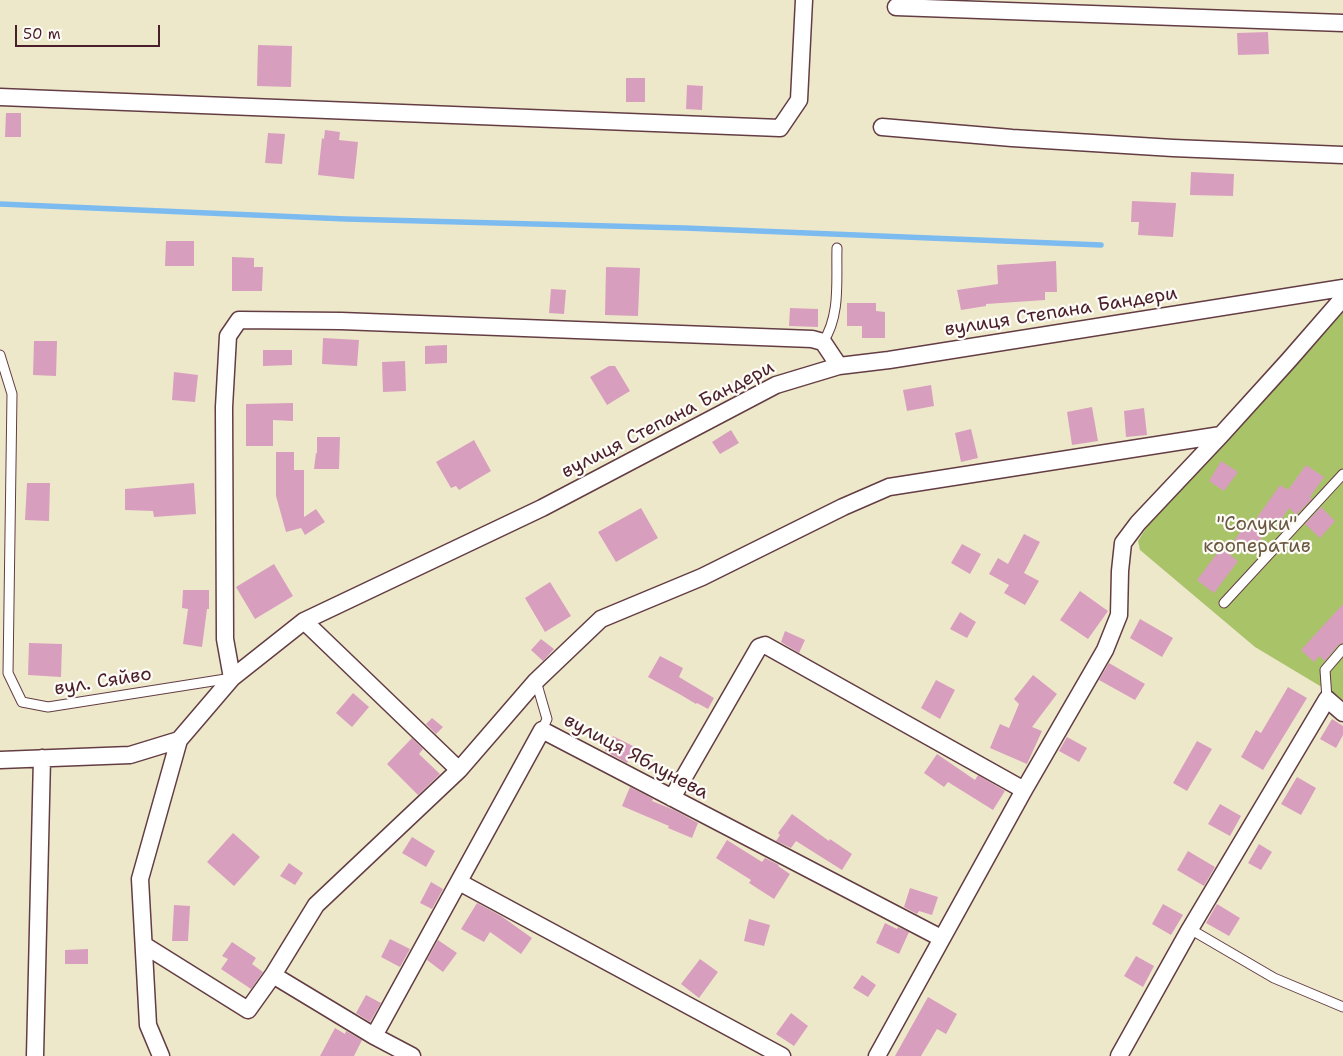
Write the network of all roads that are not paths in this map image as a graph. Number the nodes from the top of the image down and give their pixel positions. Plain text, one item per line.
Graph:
1 (804, 0) edge
2 (896, 7) dead end
3 (1343, 23) edge
4 (0, 97) edge
5 (882, 128) dead end
6 (1343, 155) edge
7 (837, 248) dead end
8 (1343, 288) edge
9 (1343, 298) edge
10 (823, 342) junction
11 (0, 355) edge
12 (839, 366) junction
13 (1221, 435) junction
14 (1343, 474) edge
15 (0, 573) edge
16 (10, 573) junction
17 (1224, 603) dead end
18 (304, 621) junction
19 (1343, 649) edge
20 (232, 678) junction
21 (536, 681) junction
22 (1326, 699) junction
23 (1343, 713) edge
24 (542, 730) junction
25 (178, 740) junction
26 (42, 758) junction
27 (0, 760) edge
28 (459, 770) junction
29 (1024, 790) junction
30 (672, 798) junction
31 (459, 882) junction
32 (1190, 929) junction
33 (942, 938) junction
34 (144, 945) junction
35 (273, 975) junction
36 (1343, 1007) edge
37 (374, 1036) junction
38 (36, 1056) edge
39 (161, 1056) edge
40 (412, 1056) edge
41 (782, 1056) edge
42 (876, 1056) edge
43 (1119, 1056) edge

1 - 4 street
2 - 3 street
5 - 6 street
7 - 10 lane
8 - 12 street, вулиця Степана Бандери
9 - 13 street
10 - 12 street
10 - 20 street
11 - 16 lane, вул. Сяйво
12 - 18 street, вулиця Степана Бандери
13 - 21 street
13 - 29 street
14 - 17 lane
15 - 16 lane
16 - 20 lane, вул. Сяйво
18 - 20 street, вулиця Степана Бандери
18 - 28 street
19 - 22 lane
20 - 25 street, вулиця Степана Бандери
21 - 24 lane
21 - 28 street
22 - 23 street
22 - 32 street
24 - 30 street, вулиця Яблунева
24 - 31 street, вулиця Яблунева
25 - 26 street
25 - 34 street
26 - 27 street
26 - 38 street
28 - 35 street
29 - 30 street
29 - 33 street
30 - 33 street, вулиця Яблунева
31 - 37 street, вулиця Яблунева
31 - 41 street
32 - 36 lane
32 - 43 street
33 - 42 street
34 - 35 street
34 - 39 street
35 - 37 street
37 - 40 street

